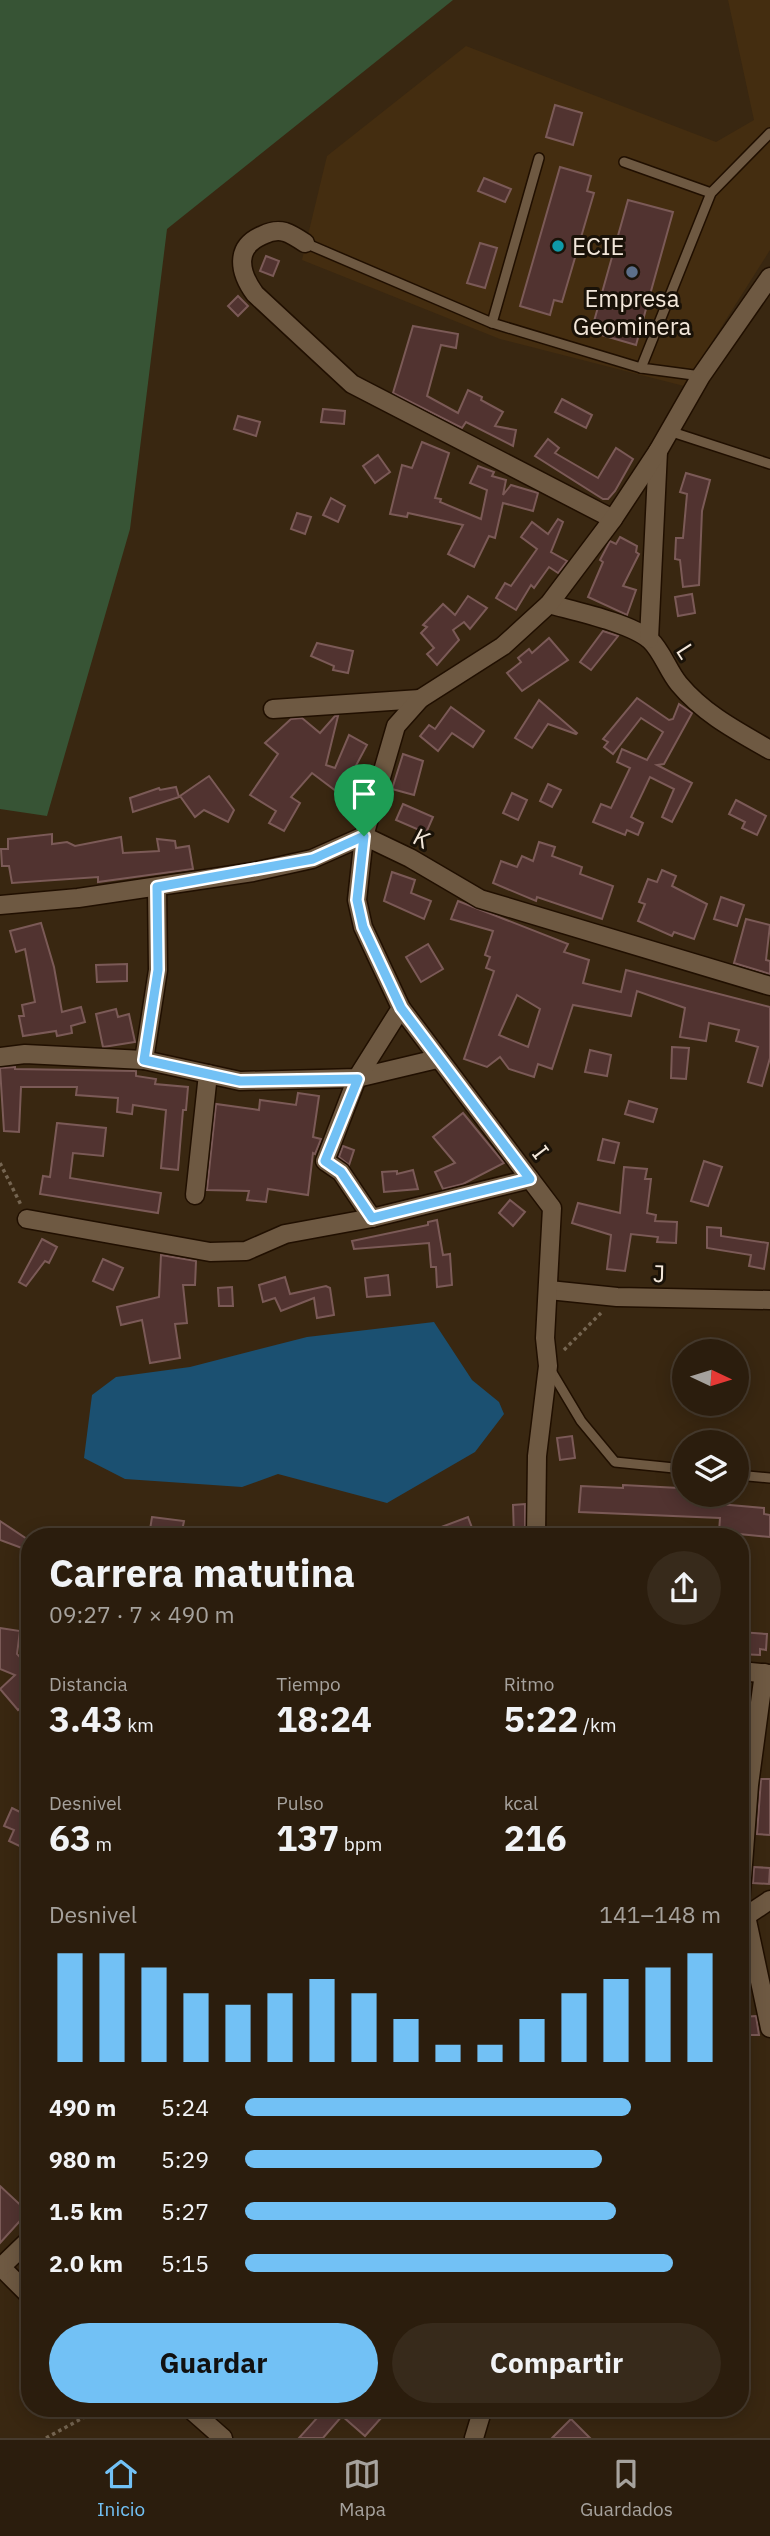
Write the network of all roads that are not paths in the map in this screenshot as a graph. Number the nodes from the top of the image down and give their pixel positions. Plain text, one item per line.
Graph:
1 (770, 133) edge
2 (539, 158) dead end
3 (624, 162) dead end
4 (711, 193) junction
5 (304, 243) joint
6 (770, 277) edge
7 (492, 323) junction
8 (641, 368) junction
9 (701, 376) junction
10 (667, 430) junction
11 (658, 451) junction
12 (770, 464) edge
13 (613, 519) junction
14 (549, 604) junction
15 (649, 639) junction
16 (420, 699) junction
17 (273, 709) dead end
18 (770, 750) edge
19 (364, 836) junction
20 (157, 887) junction
21 (0, 905) edge
22 (770, 986) edge
23 (401, 1008) junction
24 (0, 1057) edge
25 (437, 1059) junction
26 (144, 1060) junction
27 (208, 1074) junction
28 (358, 1079) junction
29 (530, 1179) junction
30 (195, 1195) dead end
31 (372, 1218) junction
32 (27, 1219) road end
33 (549, 1290) junction
34 (770, 1300) edge
35 (548, 1366) junction
36 (672, 1468) edge
37 (749, 1476) edge
38 (770, 1478) edge
39 (536, 1528) edge
40 (749, 1672) edge
41 (767, 1674) edge
42 (749, 1780) edge
43 (770, 1900) edge
44 (749, 1907) edge
45 (749, 1939) edge
46 (770, 2028) edge
47 (21, 2247) edge
48 (0, 2266) edge
49 (21, 2287) edge
50 (199, 2417) edge
51 (480, 2417) edge
52 (223, 2438) edge
53 (474, 2438) edge

1 - 4 lane
2 - 7 lane
3 - 4 lane
4 - 8 lane
5 - 7 lane
5 - 13 street
6 - 9 street
7 - 8 lane
8 - 9 lane
9 - 10 street
10 - 11 street
10 - 12 lane
11 - 13 street
11 - 15 street
13 - 14 street
14 - 15 street, L
14 - 16 street
15 - 18 street, L
16 - 17 street
16 - 19 street, I
19 - 20 street
19 - 22 street, K
19 - 23 street, I
20 - 21 street
20 - 26 street
23 - 25 street, I
23 - 28 street
24 - 26 street
25 - 28 street
25 - 29 street, I
26 - 27 street
27 - 28 street
27 - 30 street
28 - 31 street
29 - 31 street
29 - 33 street, I
31 - 32 street
33 - 34 street, J
33 - 35 street, I
35 - 36 lane
35 - 39 street, I
37 - 38 lane
40 - 41 street
41 - 42 street
43 - 44 street
45 - 46 street
47 - 48 street
48 - 49 street
50 - 52 street
51 - 53 street

